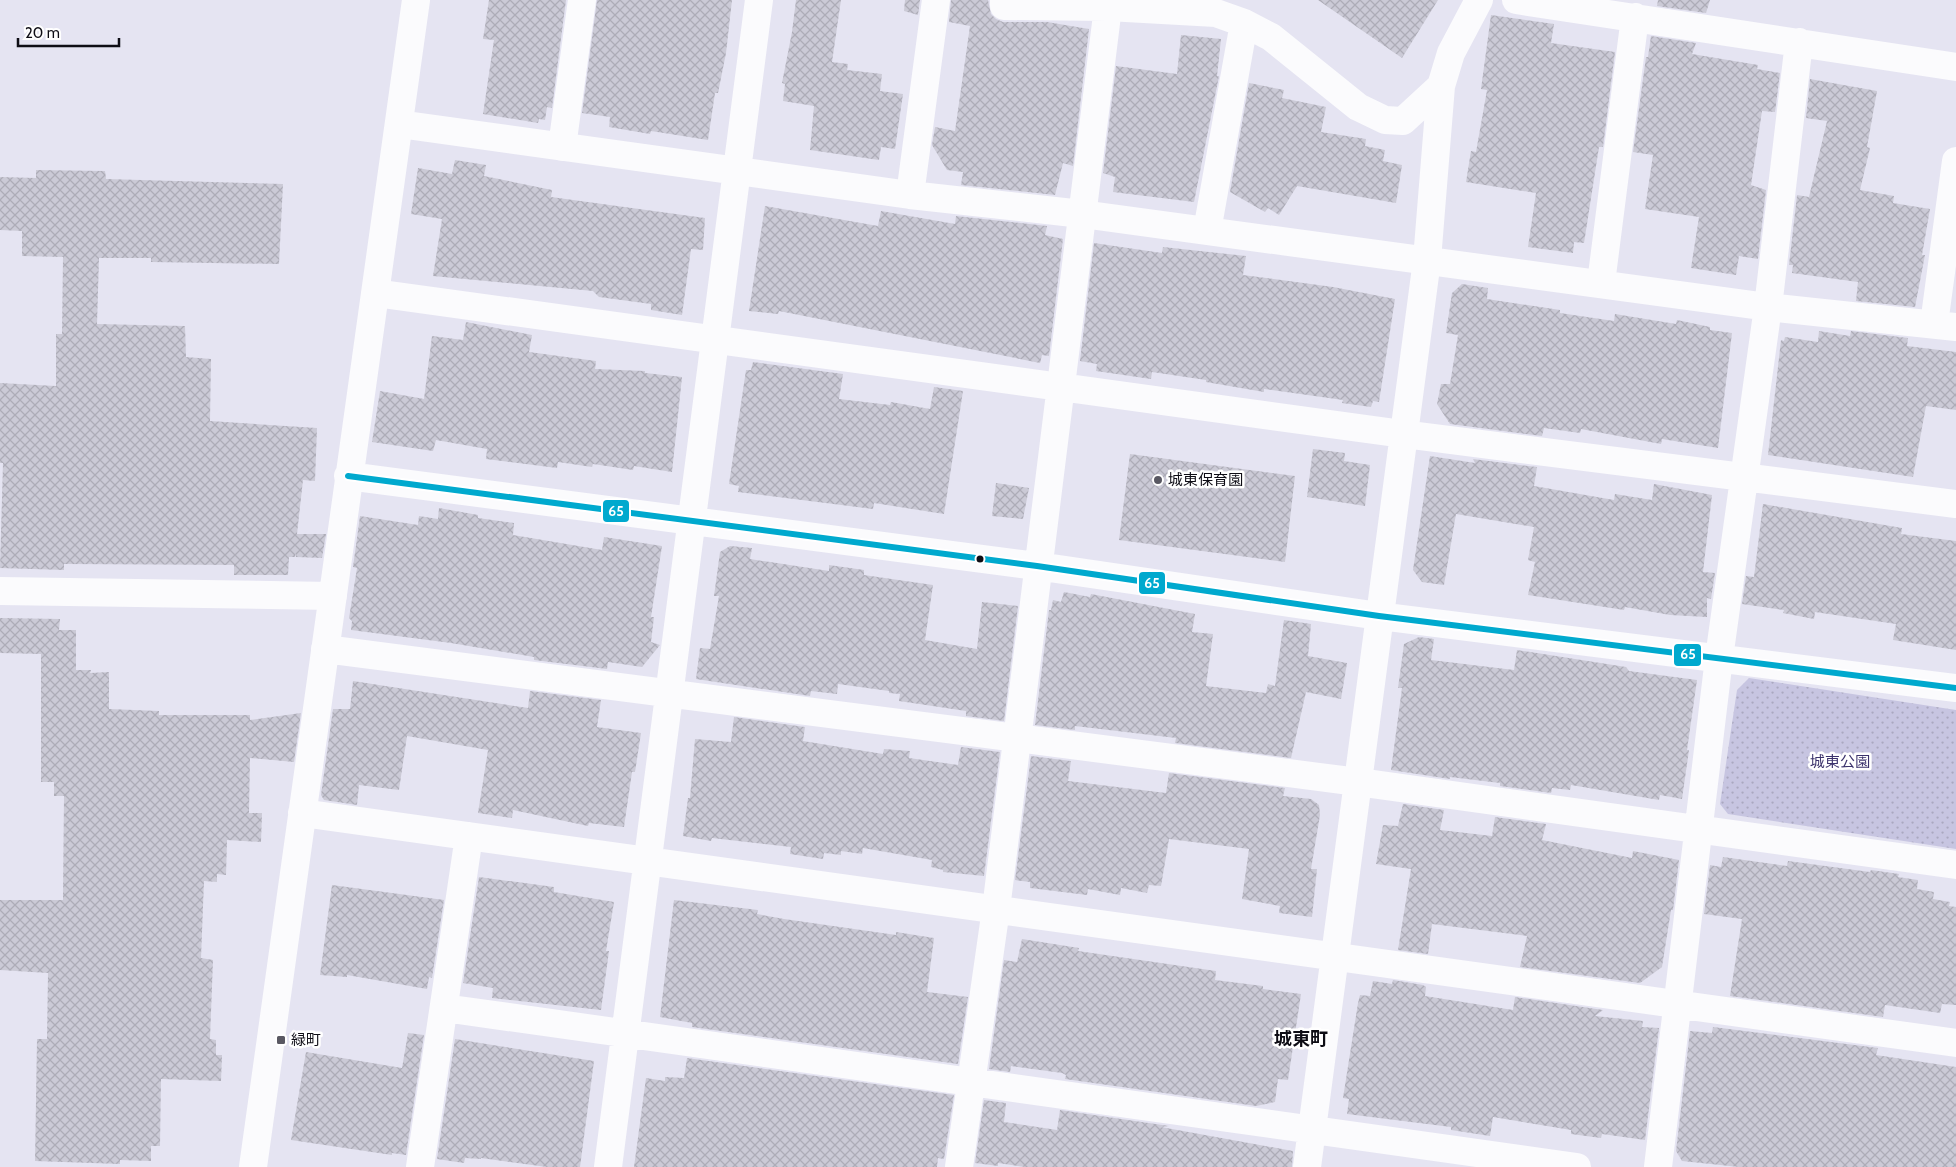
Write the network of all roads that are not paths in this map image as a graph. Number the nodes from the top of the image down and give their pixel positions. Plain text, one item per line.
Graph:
1 (416, 0) edge
2 (582, 0) edge
3 (759, 0) edge
4 (936, 0) edge
5 (1004, 0) edge
6 (1479, 0) edge
7 (1516, 0) edge
8 (1108, 7) junction
9 (1635, 17) junction
10 (1244, 23) junction
11 (1799, 42) junction
12 (1956, 67) edge
13 (1442, 86) junction
14 (399, 124) junction
15 (562, 147) junction
16 (1956, 161) edge
17 (737, 171) junction
18 (910, 195) junction
19 (1082, 214) junction
20 (1208, 230) junction
21 (1428, 260) junction
22 (1601, 283) junction
23 (375, 293) junction
24 (1768, 307) junction
25 (1945, 325) edge
26 (715, 340) junction
27 (1059, 387) junction
28 (1404, 434) junction
29 (348, 476) junction
30 (1744, 477) junction
31 (1956, 504) edge
32 (693, 520) junction
33 (1037, 566) junction
34 (0, 591) edge
35 (333, 596) junction
36 (1379, 616) junction
37 (325, 649) junction
38 (1720, 658) junction
39 (1956, 688) edge
40 (669, 693) junction
41 (1017, 738) junction
42 (1358, 782) junction
43 (302, 813) junction
44 (1699, 829) junction
45 (469, 836) junction
46 (647, 860) junction
47 (1956, 865) edge
48 (996, 909) junction
49 (1335, 957) junction
50 (1678, 1005) junction
51 (444, 1008) junction
52 (627, 1034) junction
53 (1956, 1043) edge
54 (971, 1082) junction
55 (1312, 1130) junction
56 (253, 1167) edge
57 (420, 1167) edge
58 (608, 1167) edge
59 (959, 1167) edge
60 (1307, 1167) edge
61 (1577, 1167) edge
62 (1658, 1167) edge

1 - 14 street
2 - 15 street
3 - 17 street
4 - 18 street
5 - 8 street
6 - 13 street
7 - 9 street
8 - 10 street
8 - 19 street
9 - 11 street
9 - 22 street
10 - 13 street
10 - 20 street
11 - 12 street
11 - 24 street
13 - 21 street
14 - 15 street
14 - 23 street
15 - 17 street
16 - 25 street
17 - 18 street
17 - 26 street
18 - 19 street
19 - 20 street
19 - 27 street
20 - 21 street
21 - 22 street
21 - 28 street
22 - 24 street
23 - 26 street
23 - 29 street
24 - 25 street
24 - 30 street
26 - 27 street
26 - 32 street
27 - 28 street
27 - 33 street
28 - 30 street
28 - 36 street
29 - 32 street
29 - 35 street
30 - 31 street
30 - 38 street
32 - 33 street
32 - 40 street
33 - 36 street
33 - 41 street
34 - 35 street
35 - 37 street
36 - 38 street
36 - 42 street
37 - 40 street
37 - 43 street
38 - 39 street
38 - 44 street
40 - 41 street
40 - 46 street
41 - 42 street
41 - 48 street
42 - 44 street
42 - 49 street
43 - 45 street
43 - 56 street
44 - 47 street
44 - 50 street
45 - 46 street
45 - 51 street
46 - 48 street
46 - 52 street
48 - 49 street
48 - 54 street
49 - 50 street
49 - 55 street
50 - 53 street
50 - 62 street
51 - 52 street
51 - 57 street
52 - 54 street
52 - 58 street
54 - 55 street
54 - 59 street
55 - 60 street
55 - 61 street

